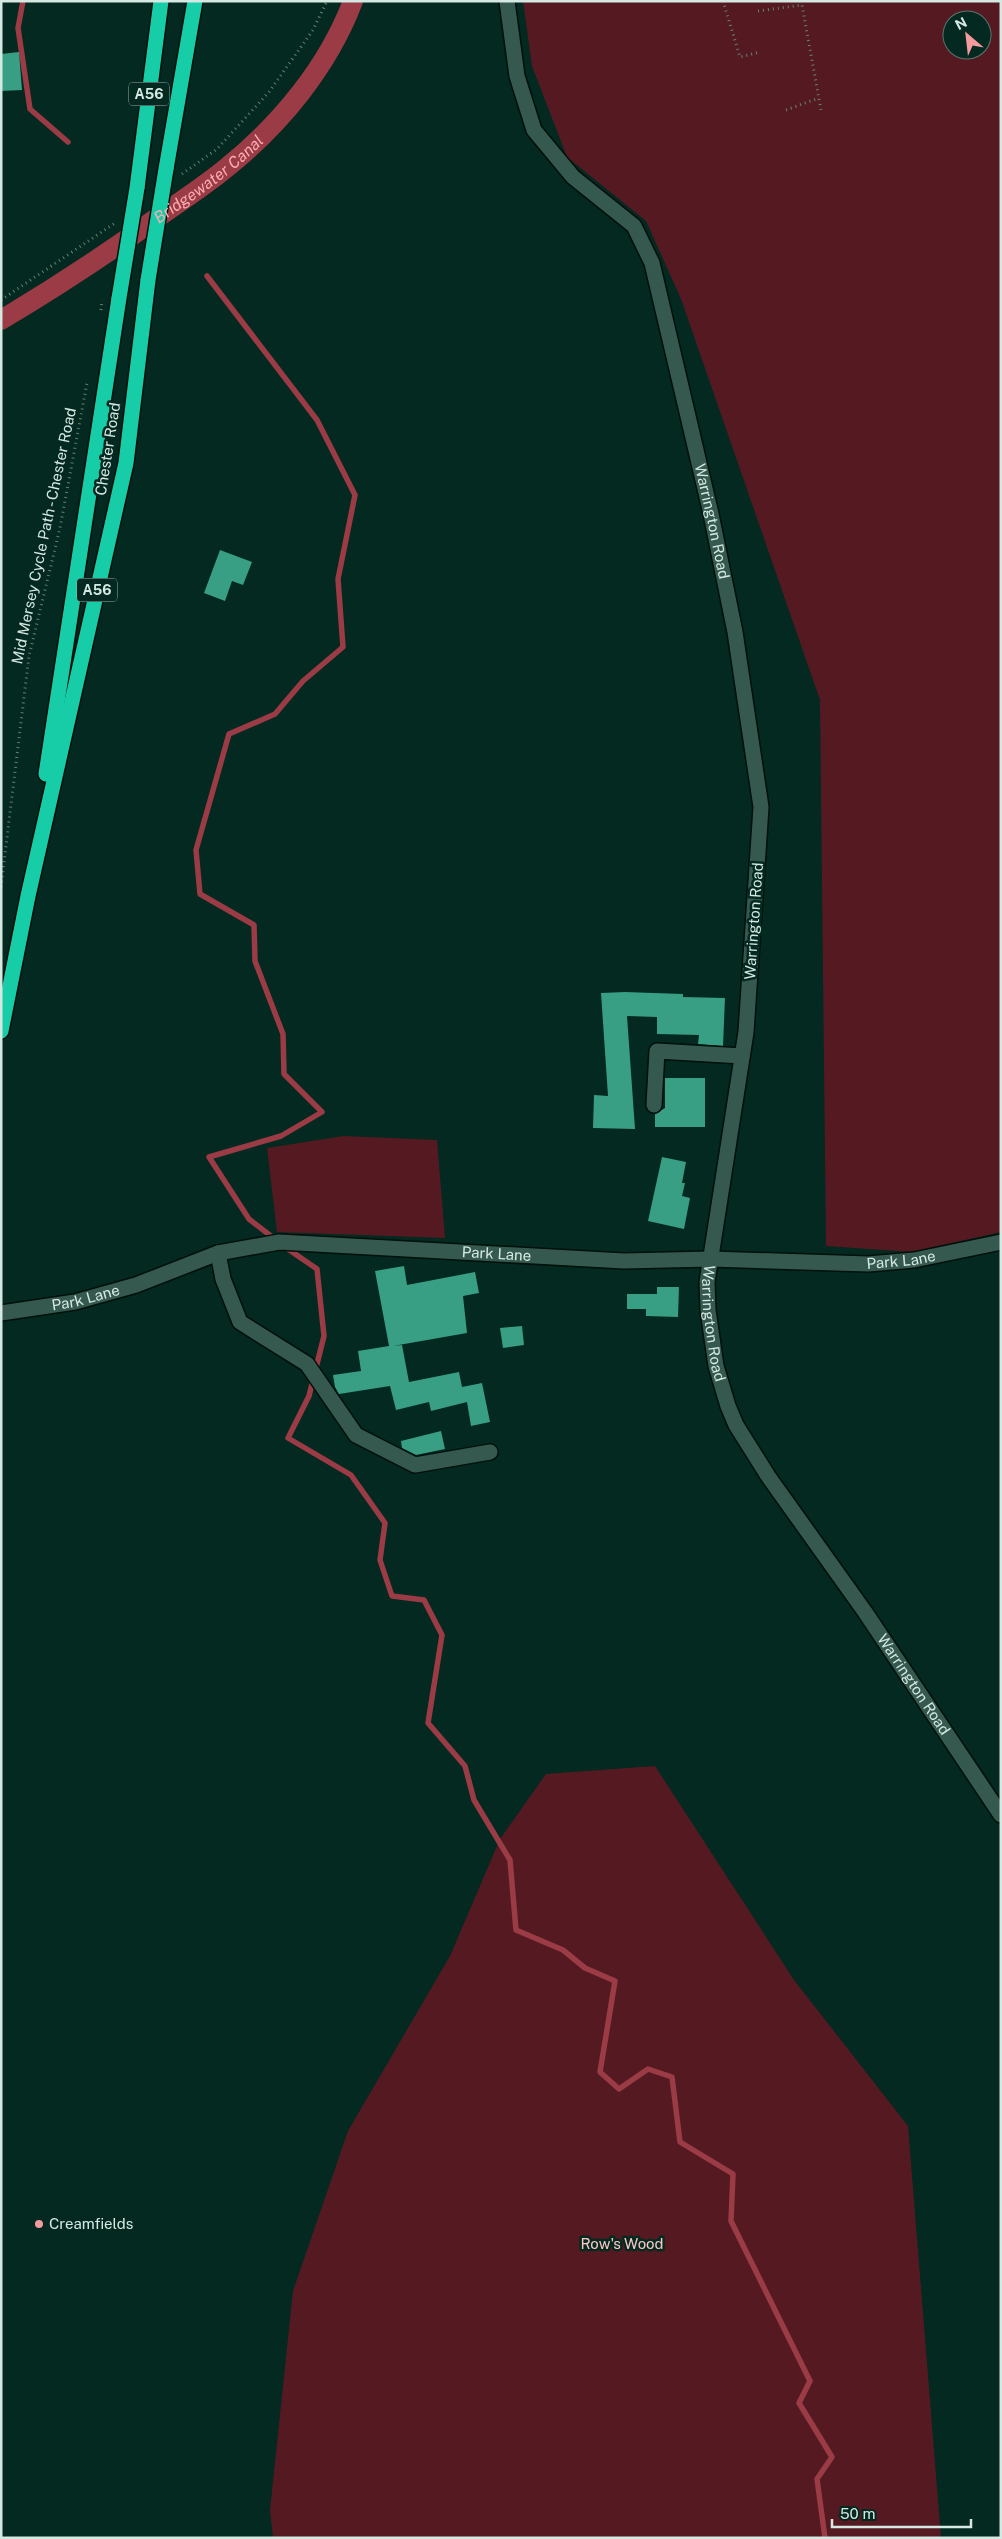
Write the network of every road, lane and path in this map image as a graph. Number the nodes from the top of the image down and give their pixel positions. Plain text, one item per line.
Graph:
1 (162, 1) edge
2 (195, 1) edge
3 (507, 1) edge
4 (724, 1) edge
5 (758, 11) dead end
6 (760, 52) dead end
7 (818, 98) junction
8 (786, 110) dead end
9 (821, 110) dead end
10 (8, 296) dead end
11 (1, 300) edge
12 (101, 310) dead end
13 (99, 319) dead end
14 (88, 376) dead end
15 (1, 887) edge
16 (28, 896) junction
17 (3, 1010) edge
18 (1, 1031) edge
19 (742, 1056) junction
20 (654, 1105) dead end
21 (1001, 1242) edge
22 (218, 1253) junction
23 (711, 1259) junction
24 (1, 1313) edge
25 (490, 1452) dead end
26 (1001, 1815) edge

1 - 16 highway, Chester Road / A56, bridge
2 - 16 highway, Chester Road / A56, bridge
3 - 19 street, Warrington Road
4 - 6 path
5 - 7 path
7 - 8 path
7 - 9 path
10 - 11 path
12 - 13 path
14 - 15 path, Mid Mersey Cycle Path - Chester Road
16 - 17 highway, Chester Road / A56
17 - 18 highway, Chester Road / A56
19 - 20 street
19 - 23 street, Warrington Road
21 - 23 street, Park Lane
22 - 23 street, Park Lane
22 - 24 street, Park Lane
22 - 25 street
23 - 26 street, Warrington Road

